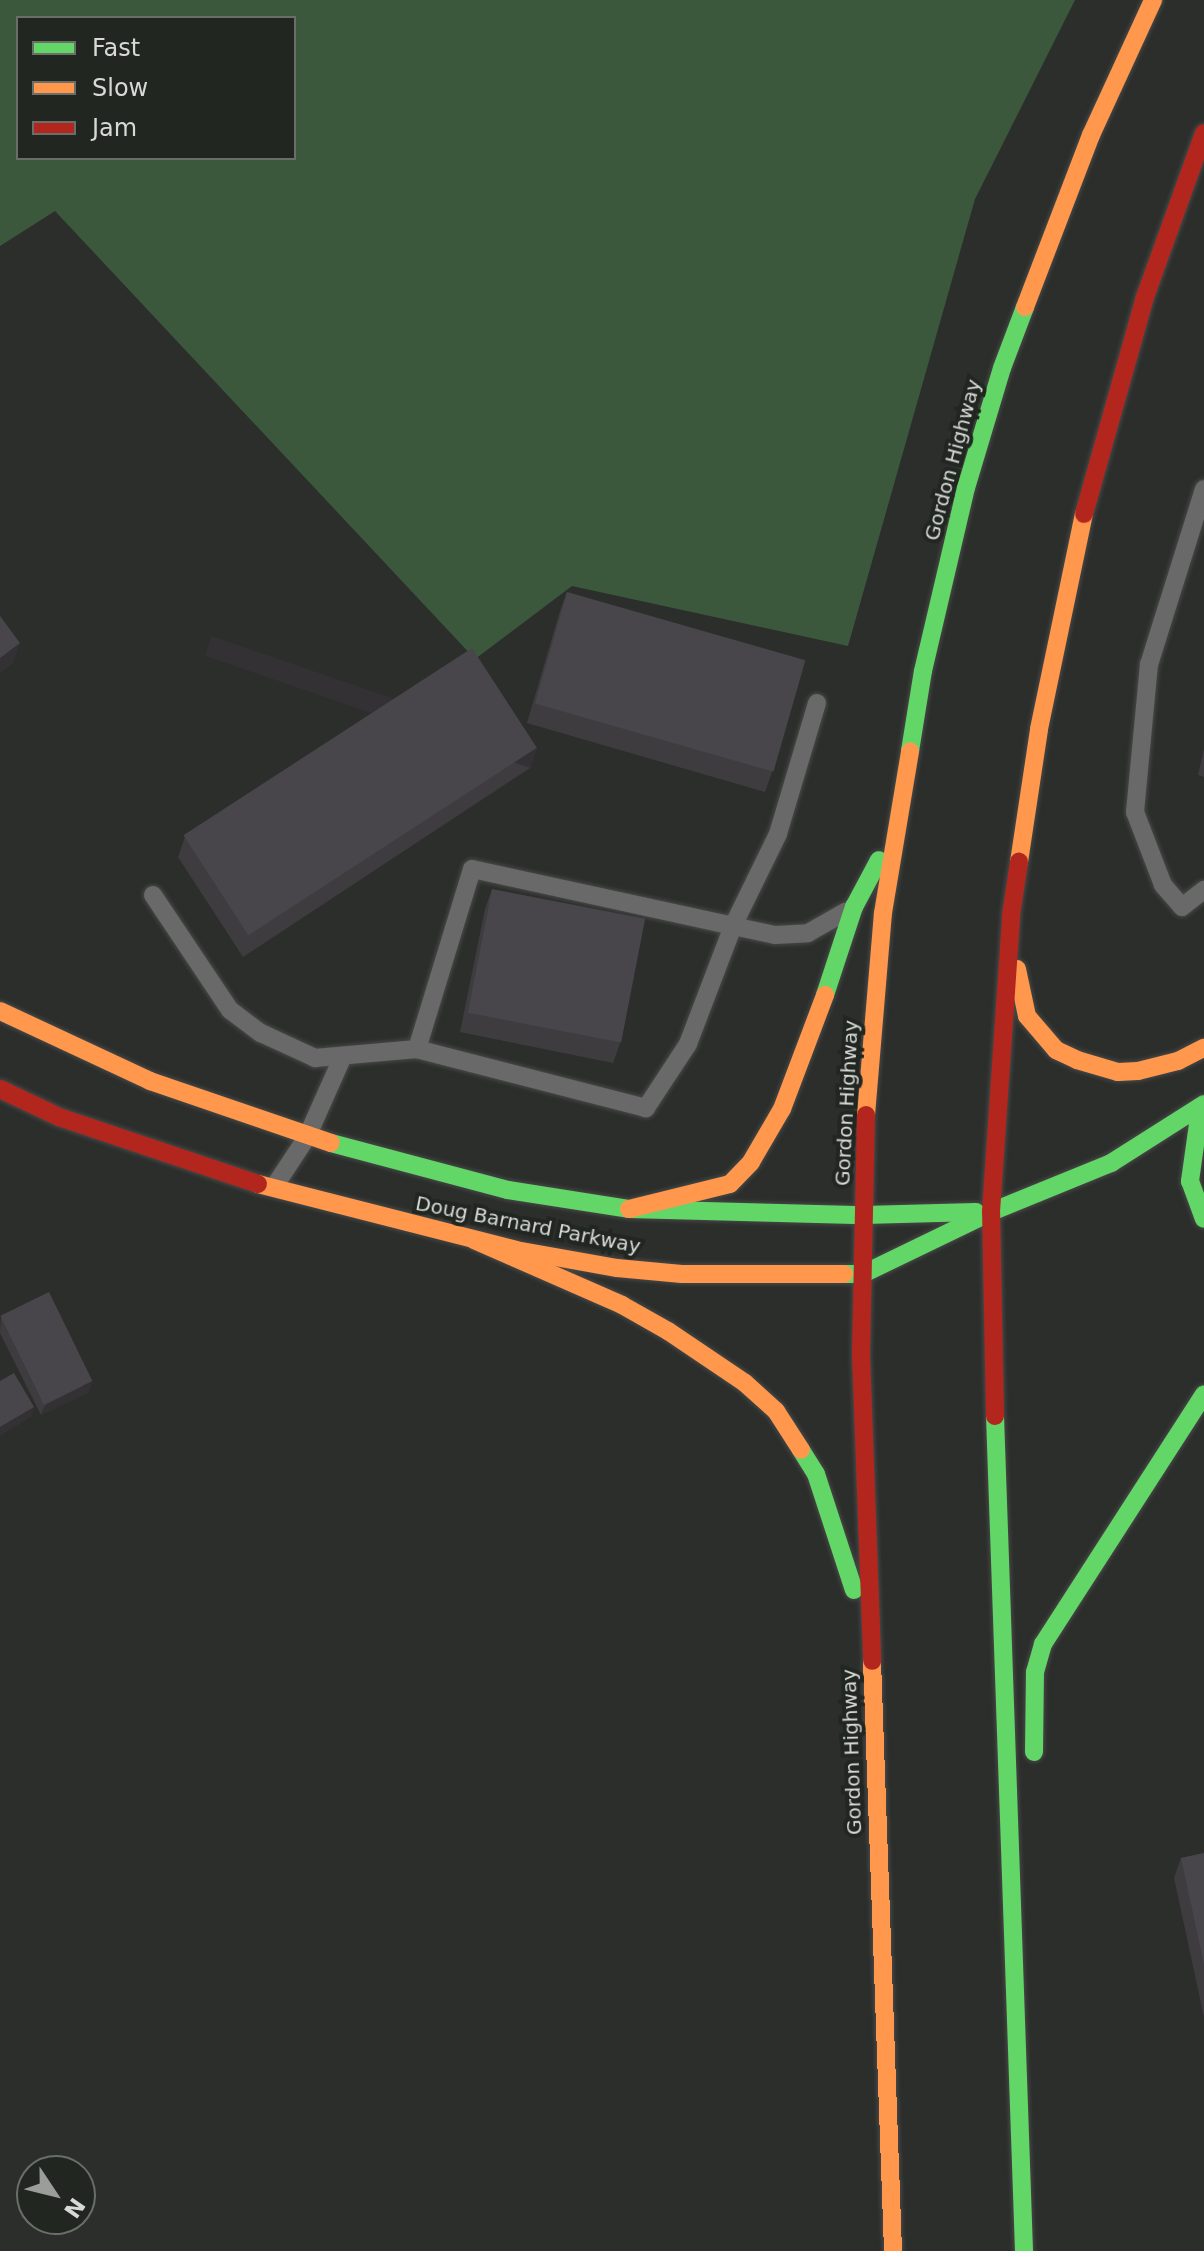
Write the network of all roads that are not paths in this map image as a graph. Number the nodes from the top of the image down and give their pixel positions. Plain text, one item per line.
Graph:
1 (1153, 0) edge
2 (1204, 133) edge
3 (1204, 489) edge
4 (817, 703) dead end
5 (896, 826) junction
6 (1204, 890) edge
7 (153, 895) dead end
8 (854, 907) junction
9 (1011, 915) junction
10 (733, 926) junction
11 (0, 1011) edge
12 (1204, 1048) edge
13 (417, 1049) junction
14 (343, 1056) junction
15 (0, 1089) edge
16 (1204, 1104) edge
17 (1204, 1117) edge
18 (307, 1137) junction
19 (273, 1189) junction
20 (629, 1209) junction
21 (991, 1212) junction
22 (864, 1215) junction
23 (1204, 1219) edge
24 (474, 1240) junction
25 (863, 1274) junction
26 (1204, 1394) edge
27 (870, 1643) junction
28 (1035, 1774) dead end
29 (1034, 2011) dead end
30 (1019, 2116) junction
31 (893, 2251) edge
32 (1024, 2251) edge

1 - 5 main road, Gordon Highway
2 - 9 main road
3 - 6 lane
4 - 10 lane
5 - 8 main road
5 - 22 main road, Gordon Highway
7 - 14 lane
8 - 10 lane
8 - 20 main road
9 - 12 main road
9 - 21 main road
10 - 13 lane
10 - 13 lane
11 - 18 main road, Doug Barnard Parkway
13 - 14 lane
14 - 18 lane
15 - 19 main road, Doug Barnard Parkway
16 - 21 main road
17 - 23 main road
18 - 19 lane
18 - 20 main road, Doug Barnard Parkway
19 - 24 main road, Doug Barnard Parkway
20 - 22 main road, Doug Barnard Parkway
21 - 22 main road, Doug Barnard Parkway
21 - 25 main road, Doug Barnard Parkway
21 - 30 main road
22 - 25 main road, Gordon Highway
24 - 25 main road, Doug Barnard Parkway
24 - 27 main road
25 - 27 main road, Gordon Highway
26 - 28 main road
27 - 31 main road, Gordon Highway
29 - 30 main road
30 - 32 main road

